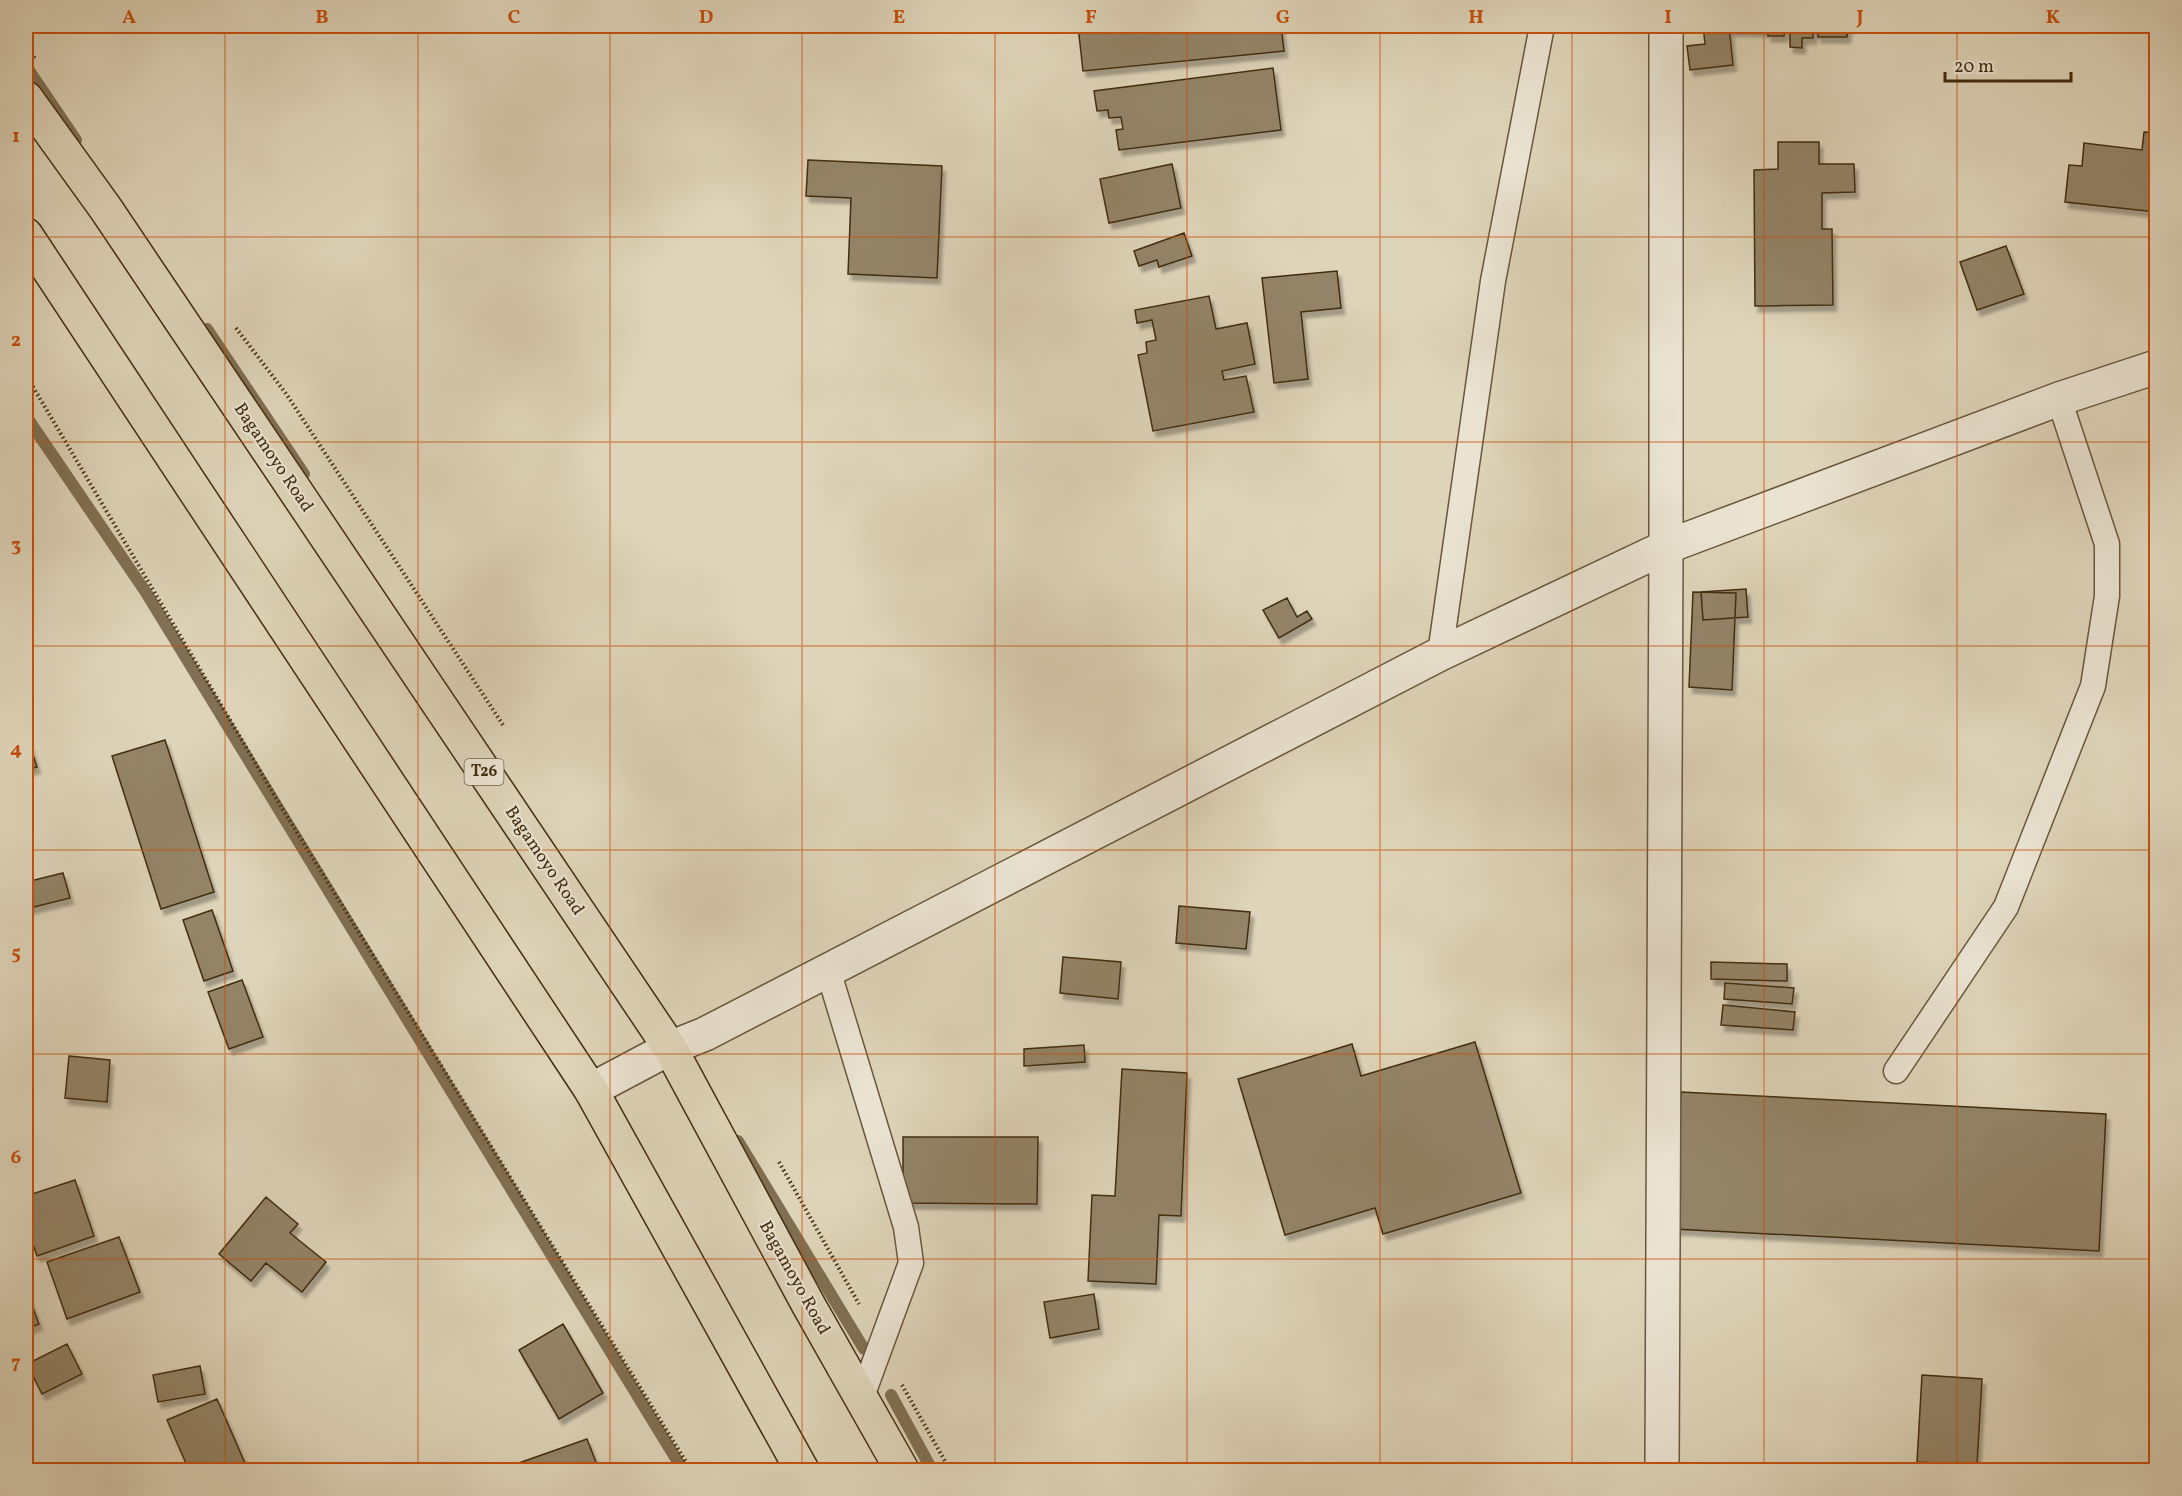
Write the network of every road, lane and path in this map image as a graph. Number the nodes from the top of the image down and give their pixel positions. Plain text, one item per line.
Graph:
1 (1542, 26) edge
2 (1666, 26) edge
3 (26, 98) edge
4 (26, 235) edge
5 (2157, 367) edge
6 (26, 375) edge
7 (2059, 399) junction
8 (1666, 547) junction
9 (1440, 654) junction
10 (828, 970) junction
11 (670, 1048) junction
12 (1896, 1071) dead end
13 (591, 1090) junction
14 (861, 1399) junction
15 (691, 1470) edge
16 (802, 1470) edge
17 (902, 1470) edge
18 (1662, 1470) edge

1 - 9 lane
2 - 8 street
3 - 11 highway, Bagamoyo Road / T26
4 - 13 highway
5 - 7 street
6 - 15 path
7 - 8 street
7 - 12 lane
8 - 9 street
8 - 18 street
9 - 10 street
10 - 11 street
10 - 14 lane
11 - 13 street
11 - 14 highway, Bagamoyo Road / T26
13 - 16 highway
14 - 17 highway, Bagamoyo Road / T26

